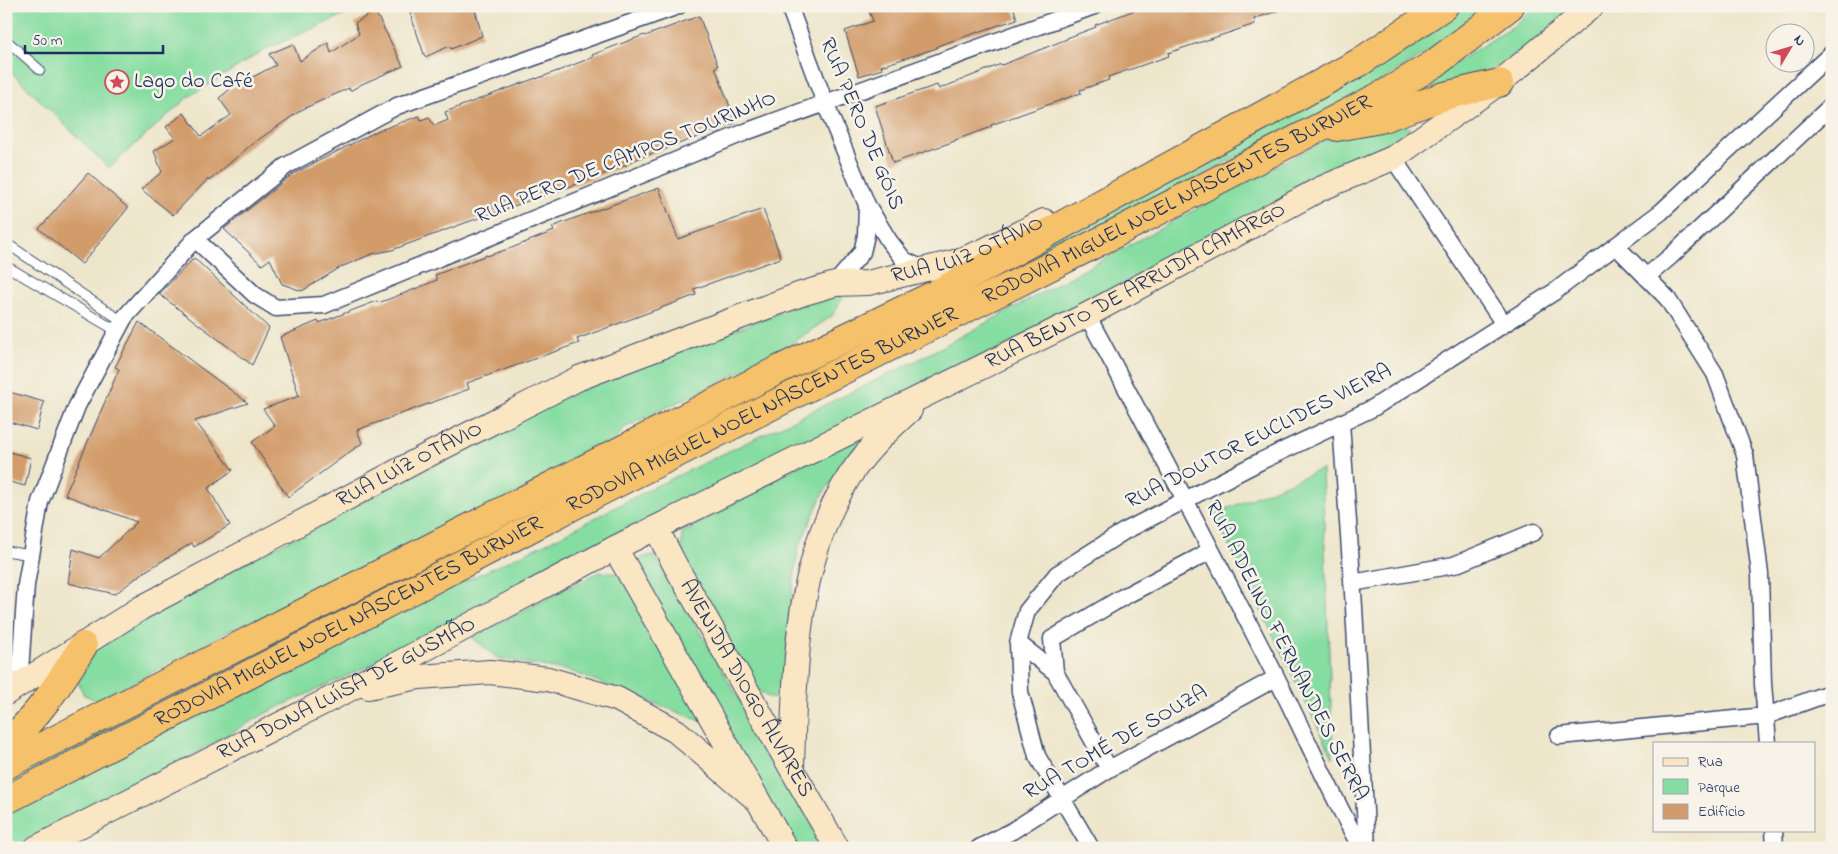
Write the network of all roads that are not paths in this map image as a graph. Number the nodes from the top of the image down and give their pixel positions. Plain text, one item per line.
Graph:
1 (678, 6) edge
2 (790, 6) edge
3 (1094, 6) edge
4 (1444, 6) edge
5 (1510, 6) edge
6 (1592, 6) edge
7 (6, 40) edge
8 (1832, 53) edge
9 (40, 70) dead end
10 (1499, 83) junction
11 (825, 103) junction
12 (1832, 105) edge
13 (1304, 134) junction
14 (1393, 158) junction
15 (1098, 204) junction
16 (867, 205) junction
17 (195, 239) junction
18 (6, 242) edge
19 (1616, 246) junction
20 (6, 266) edge
21 (925, 270) junction
22 (1646, 277) junction
23 (835, 284) junction
24 (1088, 315) junction
25 (1504, 324) junction
26 (119, 326) junction
27 (927, 395) junction
28 (1341, 423) junction
29 (1185, 500) junction
30 (656, 528) junction
31 (1534, 532) dead end
32 (615, 548) junction
33 (1210, 549) junction
34 (6, 551) edge
35 (31, 555) junction
36 (1352, 583) junction
37 (1018, 643) junction
38 (83, 646) junction
39 (1054, 672) junction
40 (1276, 678) junction
41 (13, 689) edge
42 (344, 692) junction
43 (1832, 692) edge
44 (1766, 716) junction
45 (1559, 736) dead end
46 (1768, 742) edge
47 (6, 744) edge
48 (6, 765) edge
49 (792, 768) junction
50 (1109, 769) junction
51 (756, 799) junction
52 (1063, 799) junction
53 (6, 800) edge
54 (1012, 831) junction
55 (1774, 832) edge
56 (36, 848) edge
57 (785, 848) edge
58 (837, 848) edge
59 (979, 848) edge
60 (992, 848) edge
61 (1091, 848) edge
62 (1361, 848) edge
63 (1367, 848) edge
64 (1775, 848) edge

1 - 17 street
2 - 11 street, RUA PERO DE GÓIS
3 - 11 street, RUA PERO DE CAMPOS TOURINHO
4 - 15 highway, RODOVIA MIGUEL NOEL NASCENTES BURNIER
5 - 13 highway, RODOVIA MIGUEL NOEL NASCENTES BURNIER
6 - 10 street, RUA BENTO DE ARRUDA CAMARGO
7 - 9 lane
8 - 19 street, RUA DOUTOR EUCLIDES VIEIRA
10 - 13 highway
10 - 14 street, RUA BENTO DE ARRUDA CAMARGO
11 - 16 street, RUA PERO DE GÓIS
11 - 17 street, RUA PERO DE CAMPOS TOURINHO
12 - 22 street
13 - 53 highway, RODOVIA MIGUEL NOEL NASCENTES BURNIER
14 - 24 street, RUA BENTO DE ARRUDA CAMARGO
14 - 25 street
15 - 21 street, RUA LUÍZ OTÁVIO
15 - 48 highway, RODOVIA MIGUEL NOEL NASCENTES BURNIER
16 - 21 street, RUA PERO DE GÓIS
16 - 23 street, RUA LUÍZ OTÁVIO
17 - 26 street
18 - 26 lane
19 - 22 street
19 - 25 street, RUA DOUTOR EUCLIDES VIEIRA
20 - 26 lane
21 - 23 street, RUA LUÍZ OTÁVIO
22 - 44 street
23 - 38 street, RUA LUÍZ OTÁVIO
24 - 27 street, RUA BENTO DE ARRUDA CAMARGO
24 - 29 street, RUA ADELINO FERNANDES SERRA
25 - 28 street, RUA DOUTOR EUCLIDES VIEIRA
26 - 35 street
27 - 30 street, RUA BENTO DE ARRUDA CAMARGO
27 - 49 street
28 - 29 street, RUA DOUTOR EUCLIDES VIEIRA
28 - 36 street
29 - 33 street, RUA ADELINO FERNANDES SERRA
29 - 37 street, RUA DOUTOR EUCLIDES VIEIRA
30 - 32 street, RUA DONA LUÍSA DE GUSMÃO
30 - 49 street, AVENIDA DIOGO ÁLVARES
31 - 36 street
32 - 42 street, RUA DONA LUÍSA DE GUSMÃO
32 - 51 street, AVENIDA DIOGO ÁLVARES
33 - 39 street
33 - 40 street, RUA ADELINO FERNANDES SERRA
34 - 35 lane
35 - 41 street
36 - 63 street
37 - 39 street
37 - 52 street, RUA DOUTOR EUCLIDES VIEIRA
38 - 41 street, RUA LUÍZ OTÁVIO
38 - 47 highway
39 - 50 street
40 - 50 street, RUA TOMÉ DE SOUZA
40 - 62 street, RUA ADELINO FERNANDES SERRA
42 - 51 street
42 - 56 street, RUA DONA LUÍSA DE GUSMÃO
43 - 44 street
44 - 45 street
44 - 46 street
49 - 58 street, AVENIDA DIOGO ÁLVARES
50 - 52 street, RUA TOMÉ DE SOUZA
51 - 57 street, AVENIDA DIOGO ÁLVARES
52 - 54 street, RUA TOMÉ DE SOUZA
52 - 61 street, RUA DOUTOR EUCLIDES VIEIRA
54 - 59 street, RUA TOMÉ DE SOUZA
54 - 60 street
55 - 64 street

